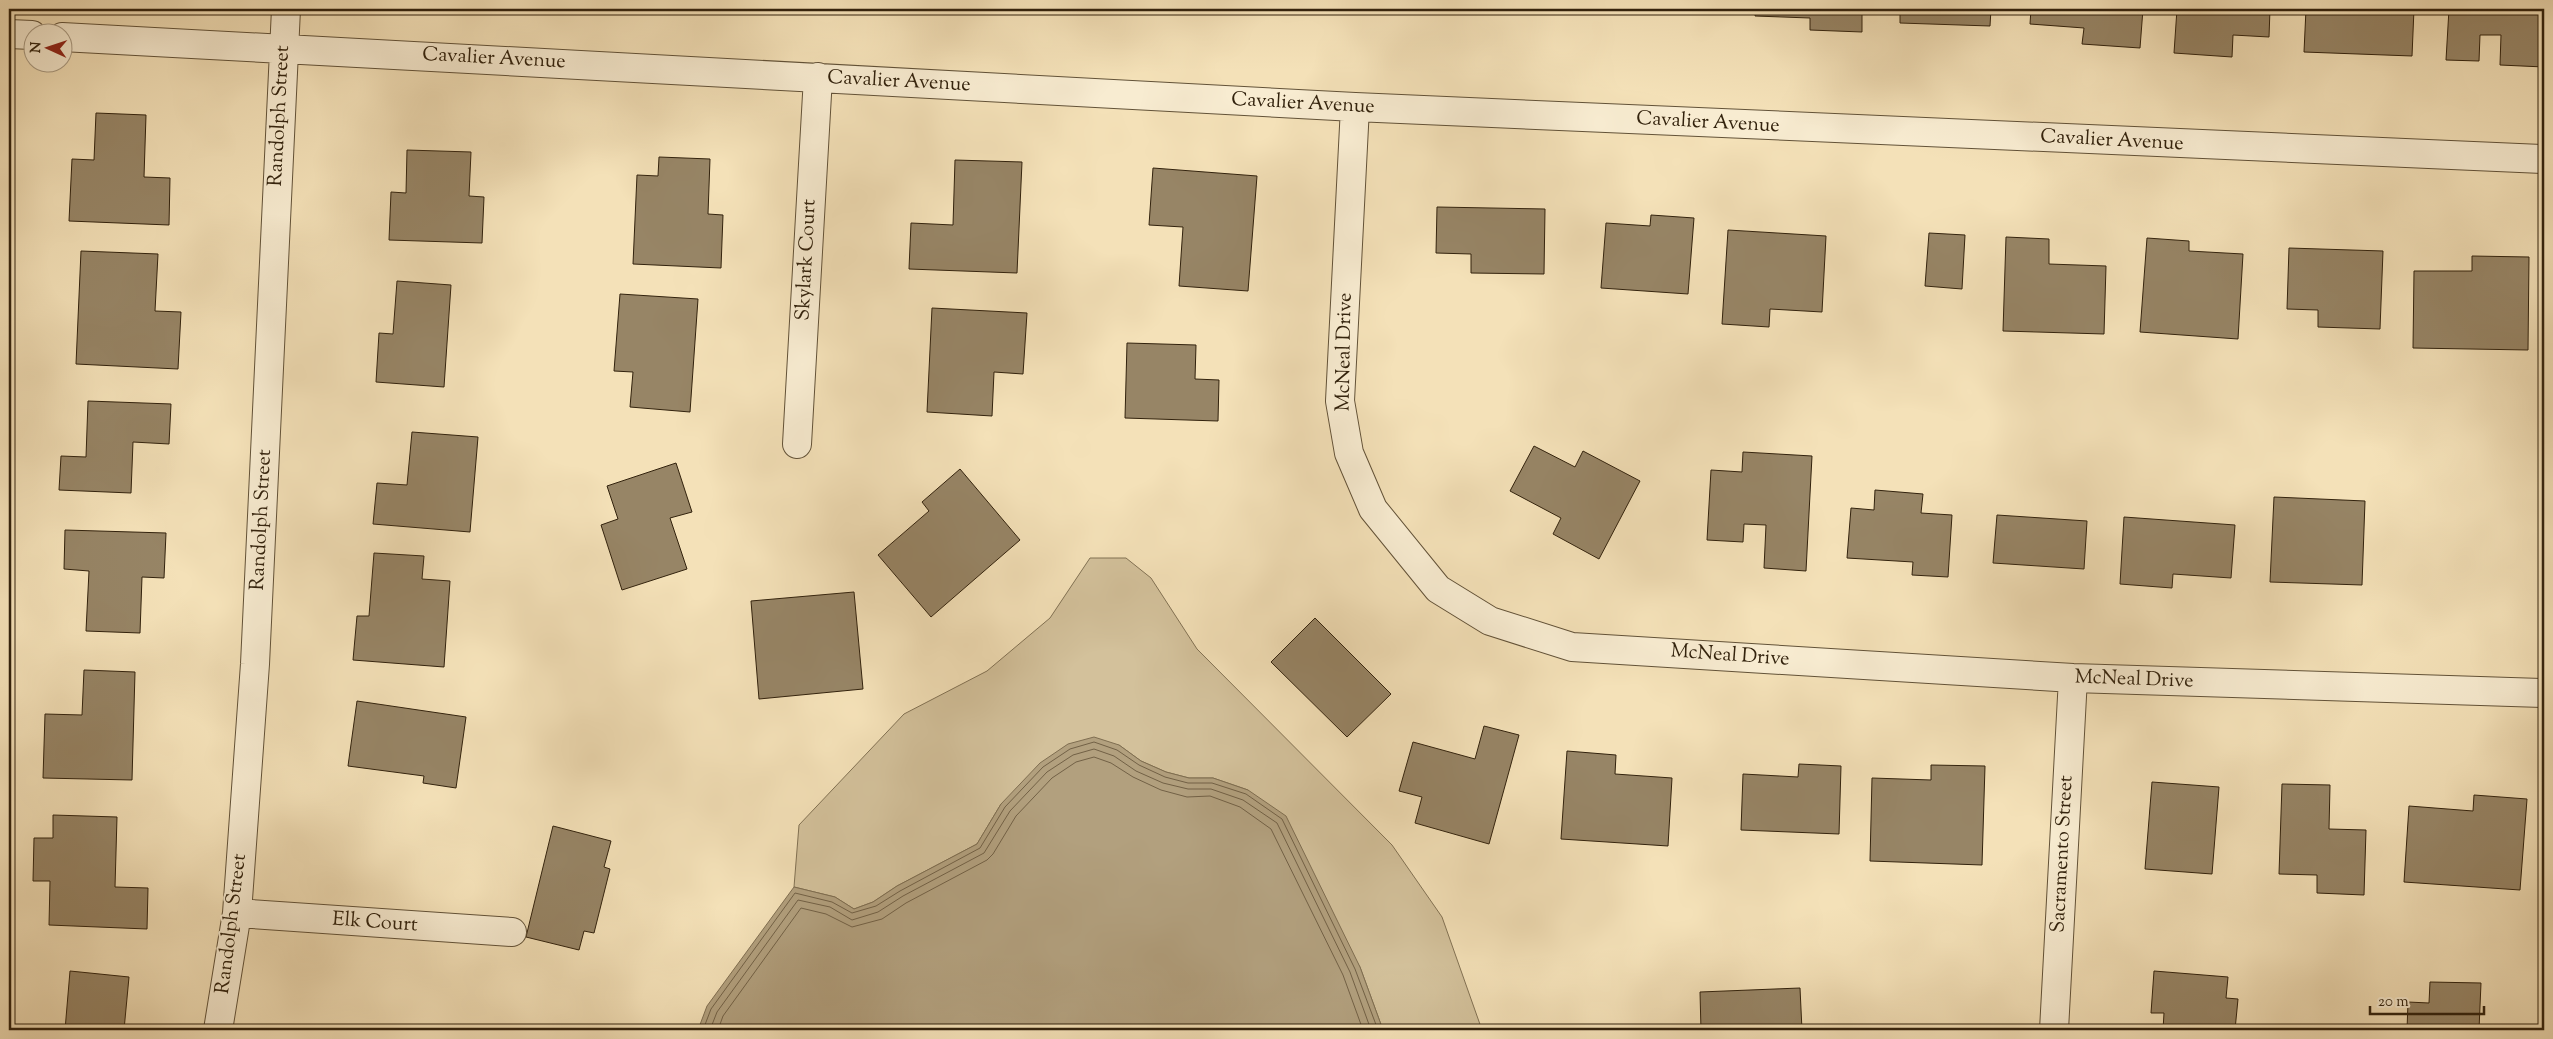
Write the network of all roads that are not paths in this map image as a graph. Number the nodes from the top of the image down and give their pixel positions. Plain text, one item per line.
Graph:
1 (286, 9) edge
2 (9, 34) edge
3 (22, 35) edge
4 (72, 37) edge
5 (283, 48) junction
6 (818, 77) junction
7 (1355, 108) junction
8 (2544, 160) edge
9 (797, 444) dead end
10 (2073, 678) junction
11 (2544, 693) edge
12 (237, 914) junction
13 (512, 932) dead end
14 (218, 1030) edge
15 (2054, 1030) edge

1 - 5 street, Randolph Street
2 - 3 street
4 - 5 street, Cavalier Avenue
5 - 6 street, Cavalier Avenue
5 - 12 street, Randolph Street
6 - 7 street, Cavalier Avenue
6 - 9 street, Skylark Court
7 - 8 street, Cavalier Avenue
7 - 10 street, McNeal Drive
10 - 11 street, McNeal Drive
10 - 15 street, Sacramento Street
12 - 13 street, Elk Court
12 - 14 street, Randolph Street

